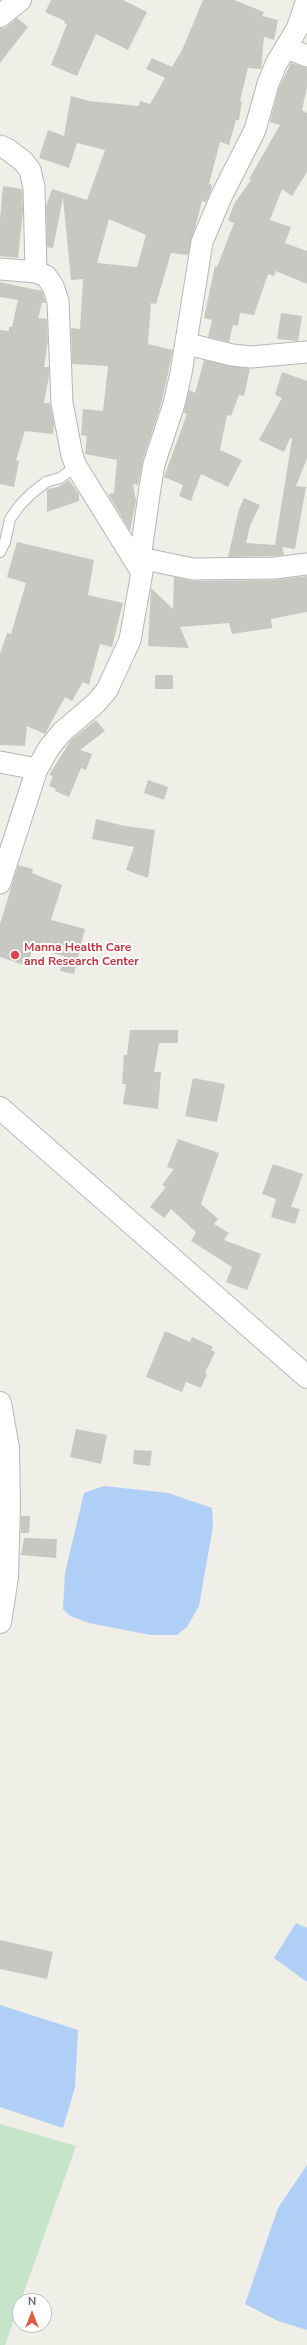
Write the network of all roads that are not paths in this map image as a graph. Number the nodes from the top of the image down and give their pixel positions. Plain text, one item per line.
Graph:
1 (20, 0) edge
2 (307, 0) edge
3 (0, 16) edge
4 (286, 48) junction
5 (307, 56) edge
6 (0, 146) edge
7 (0, 268) edge
8 (36, 272) junction
9 (188, 344) junction
10 (307, 352) edge
11 (76, 466) junction
12 (0, 552) edge
13 (307, 564) edge
14 (141, 565) junction
15 (0, 762) edge
16 (37, 769) junction
17 (0, 883) edge
18 (0, 1108) edge
19 (307, 1377) edge
20 (0, 1403) edge
21 (0, 1622) edge

1 - 3 main road
2 - 4 street
4 - 5 street
4 - 9 street
6 - 8 street
7 - 8 street
8 - 11 street
9 - 10 street
9 - 14 street
11 - 12 lane
11 - 14 street
13 - 14 street
14 - 16 street
15 - 16 street
16 - 17 street
18 - 19 main road
20 - 21 main road

